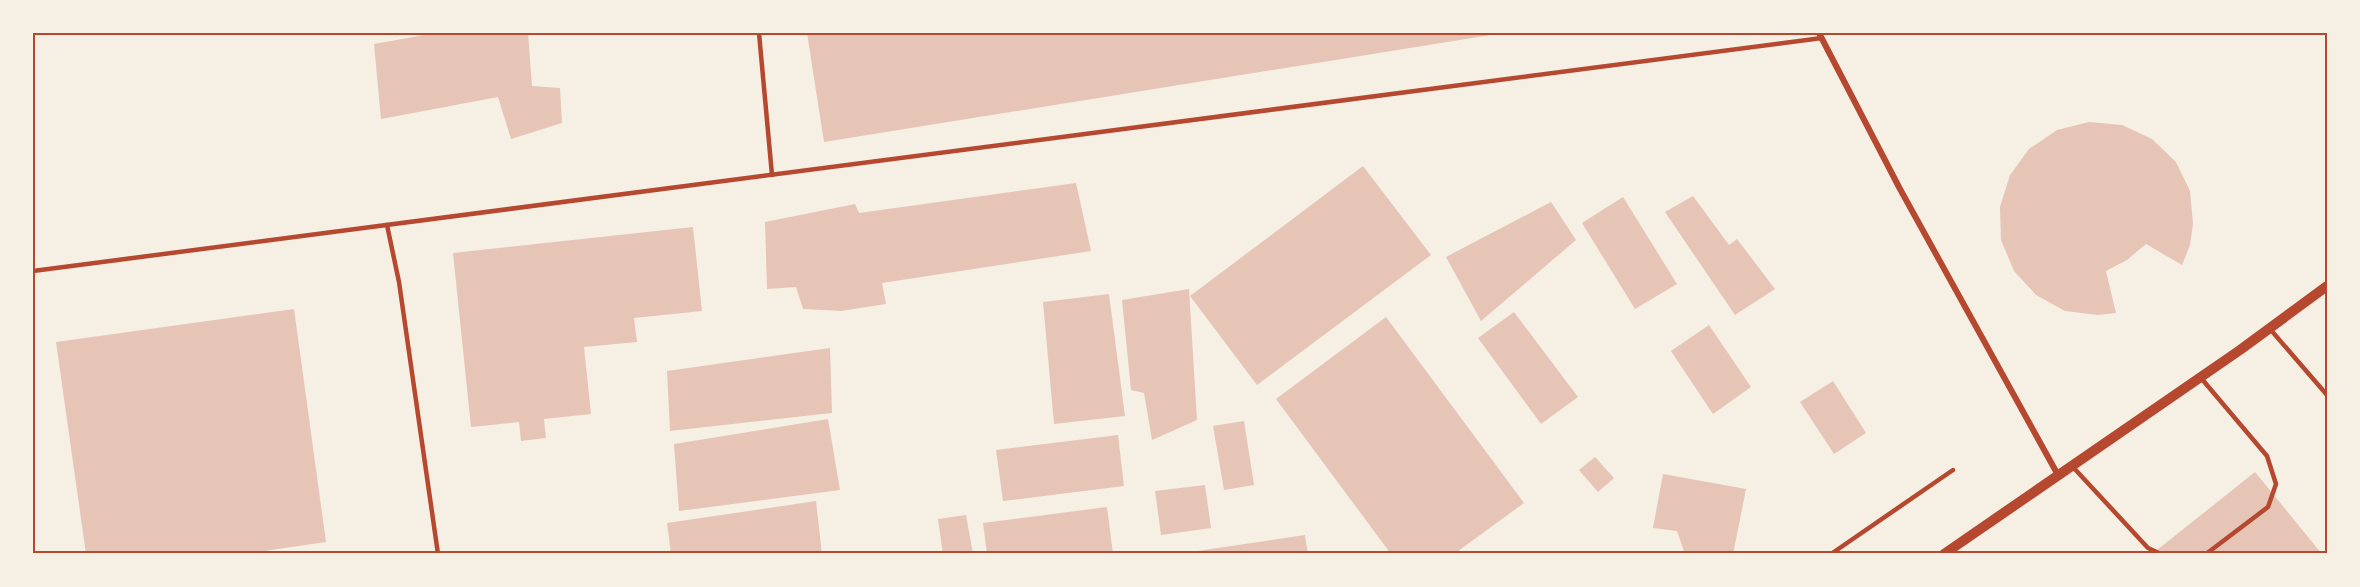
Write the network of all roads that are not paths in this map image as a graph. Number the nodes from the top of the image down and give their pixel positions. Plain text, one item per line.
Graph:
1 (759, 33) edge
2 (1821, 36) edge
3 (772, 175) junction
4 (387, 225) junction
5 (33, 271) edge
6 (2327, 286) edge
7 (2270, 328) junction
8 (2200, 377) junction
9 (2327, 395) edge
10 (2072, 466) junction
11 (1953, 471) dead end
12 (2058, 475) junction
13 (1840, 548) junction
14 (438, 554) edge
15 (1831, 554) edge
16 (1844, 554) edge
17 (1944, 554) edge
18 (2161, 554) edge
19 (2206, 554) edge

1 - 3 lane
2 - 3 lane
2 - 12 street
3 - 4 lane
4 - 5 lane
4 - 14 lane
6 - 7 street
7 - 8 street
7 - 9 lane
8 - 10 street
8 - 19 lane
10 - 12 street
10 - 18 lane
11 - 13 lane
12 - 17 street
13 - 15 lane
13 - 16 lane

